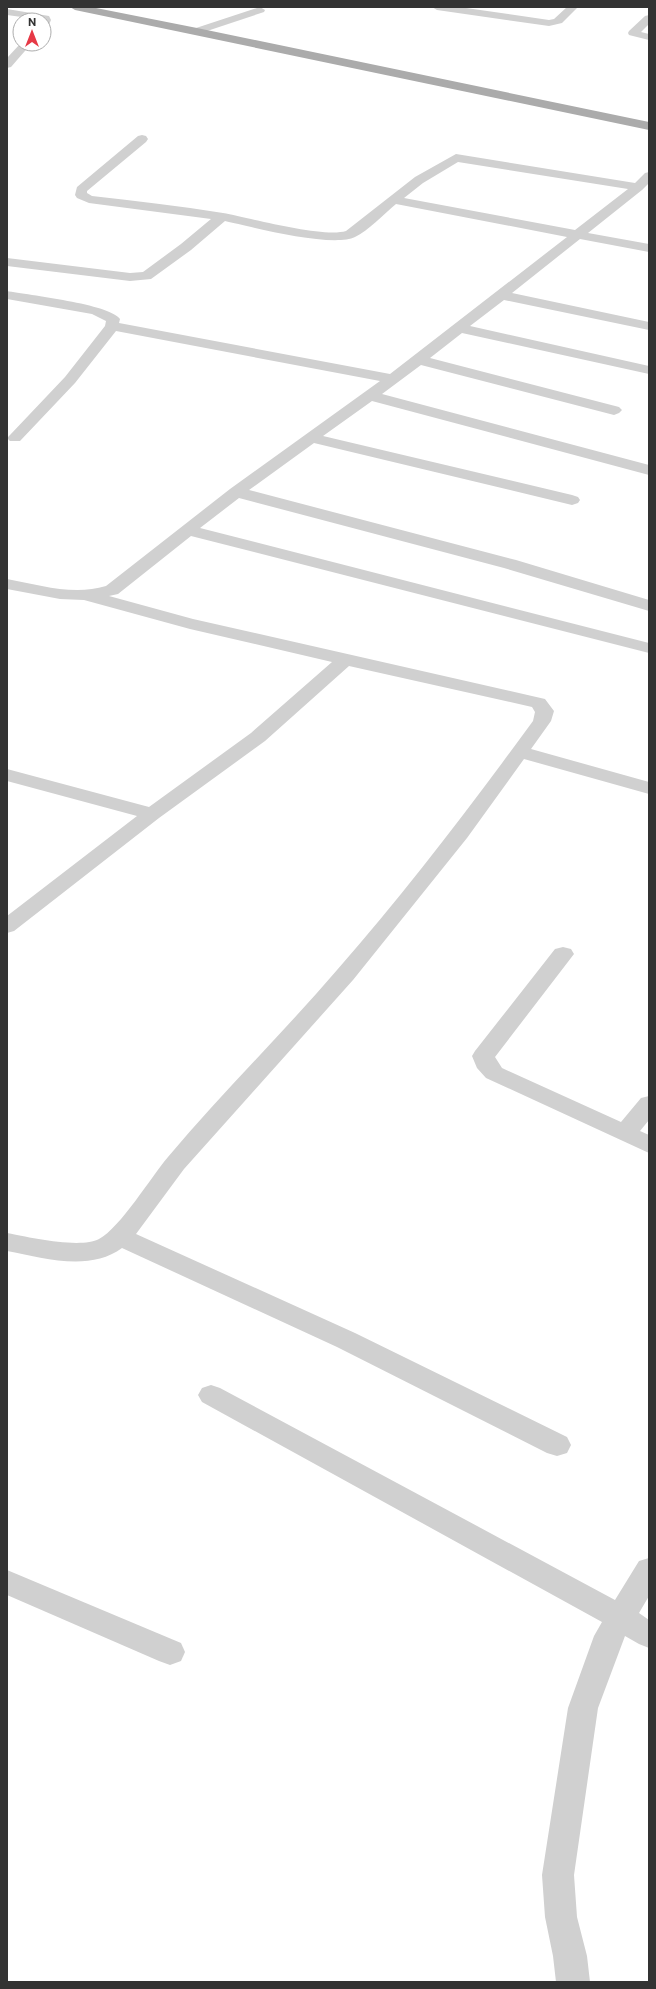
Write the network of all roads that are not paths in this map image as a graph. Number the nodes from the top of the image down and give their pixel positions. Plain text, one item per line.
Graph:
1 (75, 7) edge
2 (437, 7) edge
3 (573, 7) edge
4 (260, 10) dead end
5 (649, 18) edge
6 (197, 31) junction
7 (649, 37) edge
8 (19, 52) edge
9 (7, 65) edge
10 (649, 126) edge
11 (142, 139) dead end
12 (649, 176) edge
13 (638, 187) junction
14 (393, 200) junction
15 (222, 217) junction
16 (576, 235) junction
17 (649, 248) edge
18 (7, 262) edge
19 (501, 294) junction
20 (7, 295) edge
21 (112, 326) junction
22 (649, 326) edge
23 (458, 328) junction
24 (419, 360) junction
25 (649, 370) edge
26 (392, 379) junction
27 (369, 396) junction
28 (614, 410) dead end
29 (15, 438) dead end
30 (311, 438) junction
31 (649, 470) edge
32 (236, 492) junction
33 (572, 500) dead end
34 (188, 530) junction
35 (7, 584) edge
36 (88, 596) junction
37 (649, 606) edge
38 (649, 648) edge
39 (346, 659) junction
40 (520, 752) junction
41 (7, 775) edge
42 (649, 788) edge
43 (152, 814) junction
44 (7, 926) edge
45 (564, 954) dead end
46 (649, 1104) edge
47 (626, 1134) junction
48 (649, 1145) edge
49 (120, 1237) junction
50 (7, 1242) edge
51 (211, 1395) dead end
52 (558, 1445) dead end
53 (649, 1570) edge
54 (7, 1582) edge
55 (620, 1617) junction
56 (649, 1635) edge
57 (170, 1652) dead end
58 (573, 1982) edge

1 - 6 main road
2 - 3 street
4 - 6 street
5 - 7 street
6 - 10 main road
8 - 9 street
11 - 15 street
12 - 13 street
13 - 14 street
13 - 16 street
14 - 15 street
14 - 16 street
15 - 18 street
16 - 17 street
16 - 19 street
19 - 22 street
19 - 23 street
20 - 21 street
21 - 26 street
21 - 29 street
23 - 24 street
23 - 25 street
24 - 26 street
24 - 28 street
26 - 27 street
27 - 30 street
27 - 31 street
30 - 32 street
30 - 33 street
32 - 34 street
32 - 37 street
34 - 36 street
34 - 38 street
35 - 36 street
36 - 39 street
39 - 40 street
39 - 43 street
40 - 42 street
40 - 49 street
41 - 43 street
43 - 44 street
45 - 47 street
46 - 47 street
47 - 48 street
49 - 50 street
49 - 52 street
51 - 55 street
53 - 55 street
54 - 57 street
55 - 56 street
55 - 58 street

